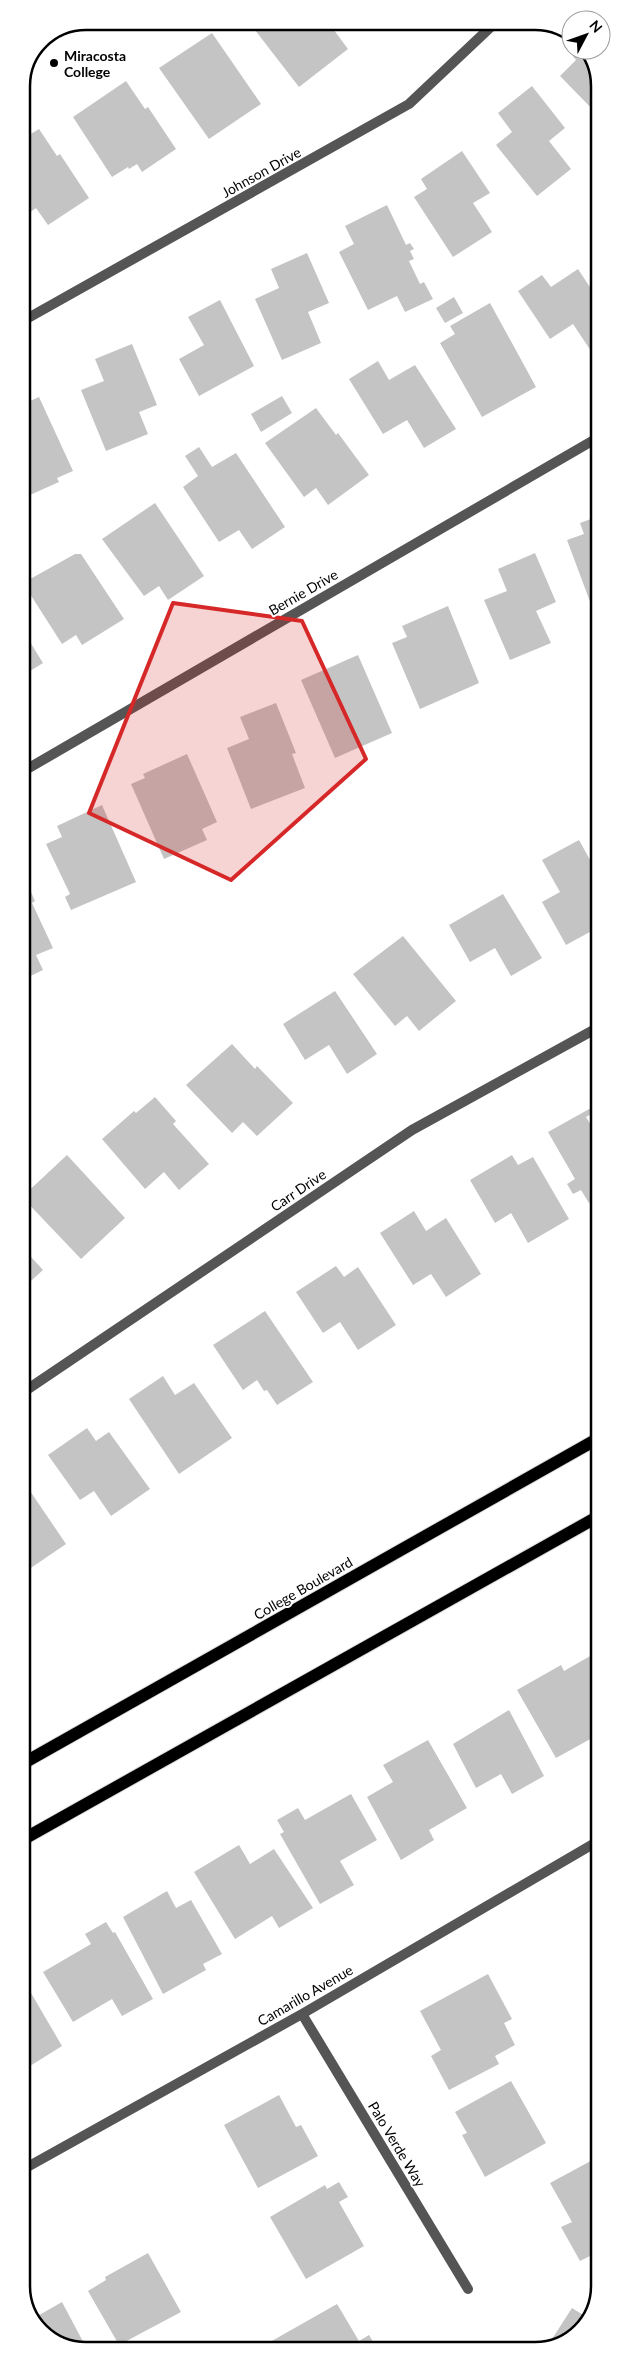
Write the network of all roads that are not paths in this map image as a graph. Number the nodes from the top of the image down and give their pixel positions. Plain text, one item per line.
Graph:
1 (488, 30) edge
2 (30, 317) edge
3 (591, 442) edge
4 (30, 767) edge
5 (591, 1031) edge
6 (30, 1388) edge
7 (591, 1443) edge
8 (591, 1520) edge
9 (30, 1759) edge
10 (30, 1836) edge
11 (591, 1845) edge
12 (302, 2014) junction
13 (30, 2166) edge
14 (468, 2289) dead end

1 - 2 street, Johnson Drive
3 - 4 street, Bernie Drive
5 - 6 street, Carr Drive
7 - 9 main road, College Boulevard
8 - 10 main road
11 - 12 street, Camarillo Avenue
12 - 13 street, Camarillo Avenue
12 - 14 street, Palo Verde Way

